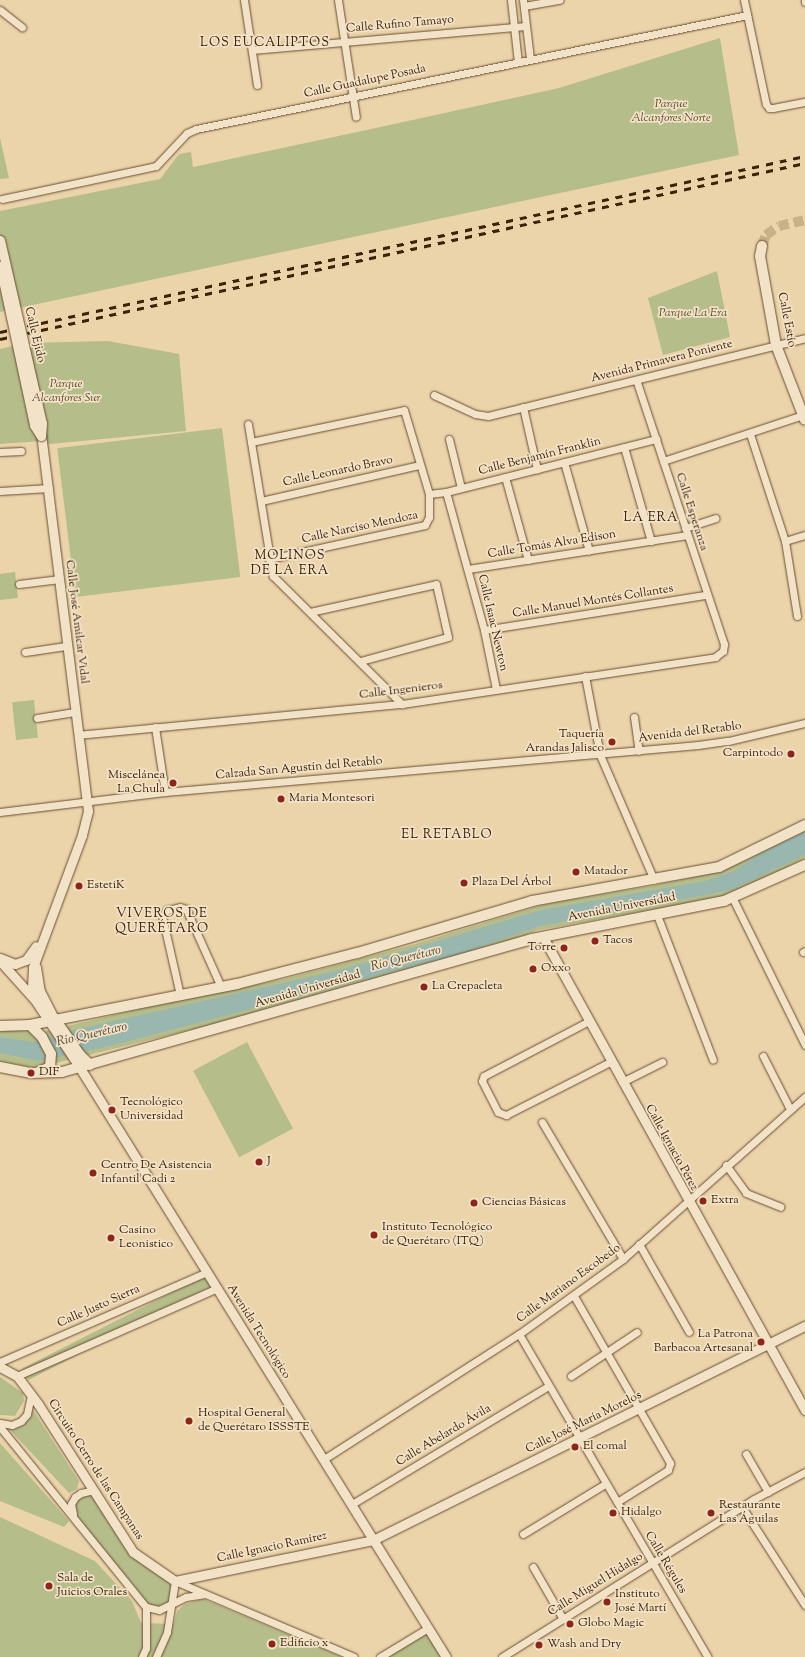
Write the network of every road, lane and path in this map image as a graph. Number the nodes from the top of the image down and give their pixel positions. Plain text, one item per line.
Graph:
1 (244, 0) edge
2 (248, 0) edge
3 (338, 0) edge
4 (511, 0) edge
5 (559, 0) edge
6 (744, 0) edge
7 (523, 3) edge
8 (0, 10) edge
9 (747, 15) junction
10 (513, 26) junction
11 (526, 26) junction
12 (22, 27) dead end
13 (343, 41) junction
14 (252, 50) junction
15 (530, 59) junction
16 (518, 62) junction
17 (257, 85) dead end
18 (353, 96) junction
19 (805, 102) edge
20 (356, 117) dead end
21 (2, 199) dead end
22 (0, 240) edge
23 (762, 246) tunnel mouth
24 (0, 266) edge
25 (805, 338) edge
26 (776, 345) junction
27 (636, 380) junction
28 (434, 395) dead end
29 (523, 407) junction
30 (804, 418) edge
31 (248, 424) dead end
32 (750, 434) junction
33 (41, 436) junction
34 (449, 439) dead end
35 (656, 439) junction
36 (251, 442) junction
37 (43, 446) joint
38 (624, 447) junction
39 (20, 451) dead end
40 (0, 452) edge
41 (663, 461) junction
42 (564, 462) junction
43 (420, 465) junction
44 (538, 469) junction
45 (505, 477) junction
46 (49, 488) junction
47 (461, 488) junction
48 (0, 491) edge
49 (446, 492) junction
50 (429, 494) junction
51 (261, 500) junction
52 (715, 518) dead end
53 (685, 528) junction
54 (687, 535) junction
55 (805, 535) edge
56 (651, 541) junction
57 (785, 541) junction
58 (589, 551) junction
59 (269, 559) junction
60 (528, 560) junction
61 (468, 569) junction
62 (58, 579) junction
63 (19, 584) dead end
64 (706, 595) junction
65 (310, 612) junction
66 (797, 616) dead end
67 (484, 630) junction
68 (66, 646) junction
69 (723, 651) joint
70 (25, 652) dead end
71 (360, 660) junction
72 (585, 676) junction
73 (496, 689) junction
74 (402, 704) junction
75 (76, 712) junction
76 (634, 717) dead end
77 (37, 718) dead end
78 (805, 723) edge
79 (155, 727) junction
80 (78, 735) junction
81 (639, 751) junction
82 (600, 755) junction
83 (165, 792) junction
84 (86, 800) junction
85 (0, 812) edge
86 (805, 825) edge
87 (805, 865) edge
88 (654, 880) junction
89 (733, 898) junction
90 (657, 915) junction
91 (542, 937) junction
92 (38, 946) junction
93 (0, 958) edge
94 (0, 961) edge
95 (221, 987) junction
96 (180, 995) junction
97 (35, 1000) junction
98 (589, 1021) junction
99 (54, 1023) junction
100 (30, 1025) junction
101 (0, 1026) edge
102 (805, 1044) edge
103 (76, 1056) junction
104 (763, 1056) dead end
105 (713, 1060) dead end
106 (610, 1062) junction
107 (662, 1062) dead end
108 (90, 1065) junction
109 (0, 1067) edge
110 (80, 1068) junction
111 (31, 1073) junction
112 (622, 1082) junction
113 (805, 1097) edge
114 (790, 1109) junction
115 (542, 1122) dead end
116 (726, 1165) junction
117 (686, 1200) junction
118 (780, 1207) dead end
119 (639, 1244) junction
120 (623, 1259) junction
121 (207, 1272) junction
122 (217, 1288) junction
123 (574, 1296) junction
124 (805, 1326) edge
125 (637, 1332) dead end
126 (689, 1332) dead end
127 (519, 1334) junction
128 (770, 1343) junction
129 (606, 1352) junction
130 (0, 1362) edge
131 (0, 1367) edge
132 (17, 1376) junction
133 (571, 1376) dead end
134 (548, 1386) junction
135 (31, 1395) junction
136 (638, 1410) junction
137 (805, 1410) edge
138 (0, 1423) edge
139 (0, 1427) edge
140 (579, 1440) junction
141 (746, 1454) dead end
142 (324, 1460) junction
143 (805, 1472) edge
144 (605, 1484) junction
145 (94, 1490) junction
146 (768, 1492) junction
147 (617, 1502) junction
148 (352, 1504) junction
149 (742, 1507) junction
150 (73, 1514) junction
151 (523, 1534) dead end
152 (373, 1540) junction
153 (652, 1562) junction
154 (532, 1567) dead end
155 (175, 1581) junction
156 (204, 1594) junction
157 (171, 1605) junction
158 (805, 1605) edge
159 (146, 1607) junction
160 (563, 1619) junction
161 (428, 1628) junction
162 (146, 1648) junction
163 (157, 1654) edge
164 (707, 1655) edge
165 (142, 1657) edge
166 (354, 1657) edge
167 (380, 1657) edge
168 (446, 1657) edge
169 (502, 1657) edge
170 (698, 1657) edge

1 - 2 street
1 - 14 street
3 - 13 street
4 - 10 street
5 - 7 street
6 - 9 street
7 - 11 street
8 - 12 street
9 - 15 street, Calle Guadalupe Posada
9 - 19 street
10 - 11 street, Calle Rufino Tamayo
10 - 13 street, Calle Rufino Tamayo
10 - 16 street
11 - 15 street
13 - 14 street, Calle Rufino Tamayo
13 - 18 street
14 - 17 street
15 - 16 street, Calle Guadalupe Posada
16 - 18 street, Calle Guadalupe Posada
18 - 20 street
18 - 21 street, Calle Guadalupe Posada
22 - 33 street, Calle Ejido, bridge
23 - 26 main road, Calle Estío
24 - 33 street, Calle Ejido, bridge
25 - 26 street, Avenida Primavera Poniente
26 - 27 street, Avenida Primavera Poniente
26 - 30 main road, Calle Estío
27 - 29 street, Avenida Primavera Poniente
27 - 35 street, Calle Esperanza
28 - 29 street, Avenida Primavera Poniente
29 - 44 street
30 - 32 street
31 - 36 street
32 - 41 street
32 - 57 street
33 - 37 street, Calle Ejido
34 - 47 street
35 - 38 street, Calle Benjamín Franklin
35 - 41 street, Calle Esperanza
36 - 43 street
36 - 51 street
37 - 46 street, Calle José Amilcar Vidal
38 - 42 street, Calle Benjamín Franklin
38 - 56 street
39 - 40 street
41 - 53 street, Calle Esperanza
42 - 44 street, Calle Benjamín Franklin
42 - 58 street
43 - 50 street
43 - 51 street, Calle Leonardo Bravo
44 - 45 street, Calle Benjamín Franklin
45 - 47 street, Calle Benjamín Franklin
45 - 60 street
46 - 48 street
46 - 62 street, Calle José Amilcar Vidal
47 - 49 street, Calle Benjamín Franklin
49 - 50 street, Calle Benjamín Franklin
49 - 61 street, Calle Isaac Newton
50 - 59 street, Calle Narciso Mendoza
51 - 59 street
52 - 53 street
53 - 54 street, Calle Esperanza
54 - 56 street, Calle Tomás Alva Edison
54 - 64 street, Calle Esperanza
55 - 57 street
56 - 58 street, Calle Tomás Alva Edison
57 - 66 street
58 - 60 street, Calle Tomás Alva Edison
59 - 65 street
60 - 61 street, Calle Tomás Alva Edison
61 - 67 street, Calle Isaac Newton
62 - 63 street
62 - 68 street, Calle José Amilcar Vidal
64 - 67 street, Calle Manuel Montés Collantes
64 - 69 street, Calle Esperanza
65 - 71 street
65 - 71 street
67 - 73 street, Calle Isaac Newton
68 - 70 street
68 - 75 street, Calle José Amilcar Vidal
69 - 72 street, Calle Ingenieros
71 - 74 street
72 - 73 street, Calle Ingenieros
72 - 82 street
73 - 74 street, Calle Ingenieros
74 - 79 street, Calle Ingenieros
75 - 77 street
75 - 80 street, Calle José Amilcar Vidal
76 - 81 street
78 - 81 street, Avenida del Retablo
79 - 80 street, Calle Ingenieros
79 - 83 street
80 - 84 street, Calle José Amilcar Vidal
81 - 82 street, Avenida del Retablo
82 - 83 street, Calzada San Agustín del Retablo
82 - 88 street
83 - 84 street, Calzada San Agustín del Retablo
84 - 85 street, Calzada San Agustín del Retablo
84 - 92 street, Calle José Amilcar Vidal
86 - 88 main road, Avenida Universidad
87 - 89 main road, Avenida Universidad
88 - 95 main road, Avenida Universidad
89 - 90 main road, Avenida Universidad
89 - 102 street
90 - 91 main road, Avenida Universidad
90 - 105 street
91 - 98 street, Calle Ignacio Pérez
91 - 108 main road, Avenida Universidad
92 - 93 street
92 - 97 street, Calle José Amilcar Vidal
92 - 99 street, Calle José Amilcar Vidal
94 - 97 street
95 - 96 main road, Avenida Universidad
95 - 96 street
96 - 99 main road, Avenida Universidad
97 - 99 street
98 - 106 street, Calle Ignacio Pérez
98 - 106 street
99 - 100 main road, Avenida Universidad
99 - 103 main road
100 - 101 main road, Avenida Universidad
100 - 111 main road
103 - 108 main road
103 - 110 street, Avenida Tecnológico
104 - 114 street
106 - 112 street, Calle Ignacio Pérez
107 - 112 street
108 - 110 main road, Avenida Universidad
109 - 111 main road, Avenida Universidad
110 - 111 main road, Avenida Universidad
110 - 121 street, Avenida Tecnológico
112 - 117 street, Calle Ignacio Pérez
113 - 114 street, Calle Mariano Escobedo
114 - 116 street, Calle Mariano Escobedo
115 - 120 street
116 - 117 street, Calle Mariano Escobedo
116 - 118 street
117 - 119 street, Calle Mariano Escobedo
117 - 128 street, Calle Ignacio Pérez
119 - 120 street, Calle Mariano Escobedo
119 - 126 street
120 - 123 street, Calle Mariano Escobedo
121 - 122 street, Avenida Tecnológico
121 - 130 street, Calle Justo Sierra
122 - 132 street
122 - 142 street, Avenida Tecnológico
123 - 127 street, Calle Mariano Escobedo
123 - 129 street
124 - 128 street, Calle José María Morelos
125 - 129 street
127 - 134 street, Calle Régules
127 - 142 street, Calle Mariano Escobedo
128 - 136 street, Calle José María Morelos
128 - 137 street, Calle Ignacio Pérez
129 - 133 street
129 - 136 street
131 - 132 street, Circuito Cerro de las Campanas
132 - 135 street, Circuito Cerro de las Campanas
134 - 140 street, Calle Régules
134 - 148 street, Calle Abelardo Ávila
135 - 138 street
135 - 145 street, Circuito Cerro de las Campanas
136 - 140 street, Calle José María Morelos
136 - 147 street
139 - 150 street
140 - 144 street, Calle Régules
140 - 152 street, Calle José María Morelos
141 - 146 street
142 - 148 street, Avenida Tecnológico
143 - 146 street, Calle Miguel Hidalgo
144 - 147 street, Calle Régules
144 - 151 street
145 - 150 street
145 - 155 street, Circuito Cerro de las Campanas
146 - 149 street, Calle Miguel Hidalgo
147 - 153 street, Calle Régules
148 - 152 street, Avenida Tecnológico
149 - 153 street, Calle Miguel Hidalgo
149 - 158 street
150 - 159 street
152 - 155 street, Calle Ignacio Ramírez
152 - 161 street, Avenida Tecnológico
153 - 160 street, Calle Miguel Hidalgo
153 - 164 street, Calle Régules
154 - 160 street
155 - 156 street
155 - 157 street
156 - 157 street
156 - 166 street
157 - 159 street
157 - 163 street
159 - 162 street
160 - 169 street, Calle Miguel Hidalgo
161 - 167 street
161 - 168 street, Avenida Tecnológico
162 - 163 street
162 - 165 street
164 - 170 street

